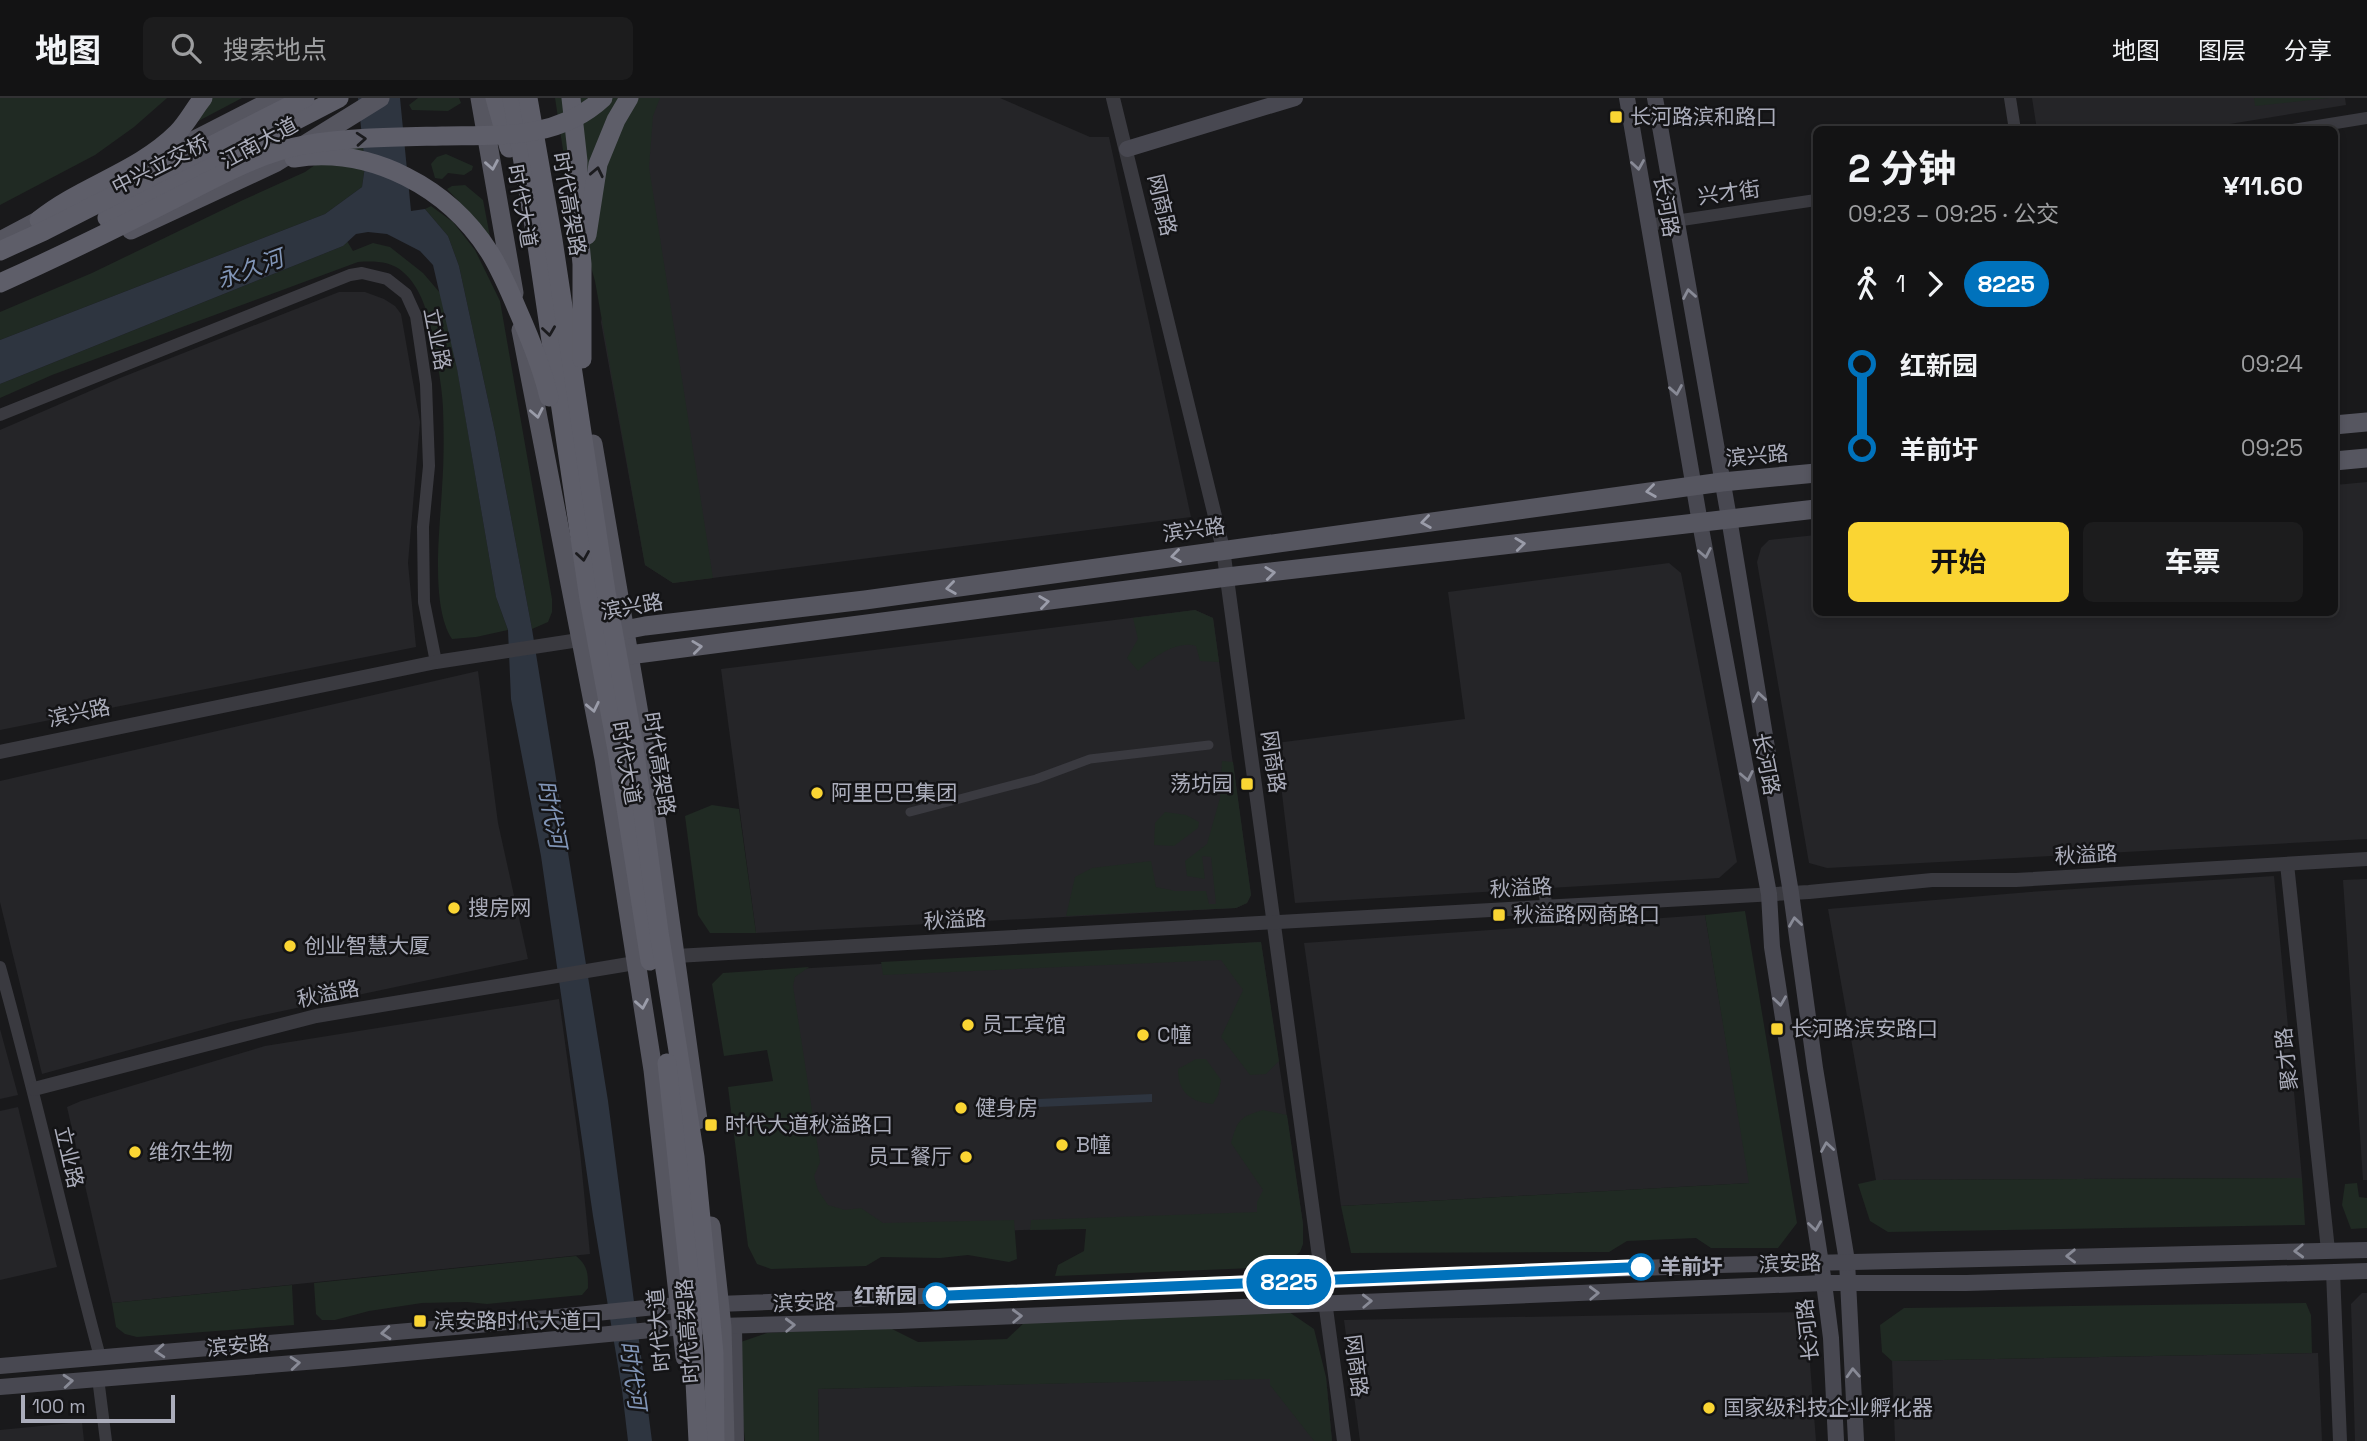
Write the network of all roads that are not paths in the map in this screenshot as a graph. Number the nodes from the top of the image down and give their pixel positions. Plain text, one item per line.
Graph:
1 (203, 98) edge
2 (277, 98) edge
3 (305, 98) edge
4 (339, 98) edge
5 (380, 98) edge
6 (480, 98) edge
7 (495, 98) edge
8 (512, 98) edge
9 (528, 98) edge
10 (535, 98) edge
11 (571, 98) edge
12 (603, 98) edge
13 (629, 98) edge
14 (1113, 98) edge
15 (1295, 98) edge
16 (1627, 98) edge
17 (1655, 98) edge
18 (2010, 98) edge
19 (2367, 118) edge
20 (2014, 126) edge
21 (2318, 126) edge
22 (1127, 149) junction
23 (225, 173) junction
24 (1813, 200) edge
25 (1675, 220) junction
26 (1648, 225) junction
27 (48, 239) junction
28 (0, 242) edge
29 (0, 251) edge
30 (539, 264) junction
31 (582, 264) junction
32 (0, 270) edge
33 (0, 284) edge
34 (0, 415) edge
35 (2367, 422) edge
36 (2338, 425) edge
37 (2367, 458) edge
38 (586, 461) junction
39 (2338, 461) edge
40 (1813, 473) edge
41 (1723, 482) junction
42 (1693, 485) junction
43 (1813, 509) edge
44 (1729, 518) junction
45 (577, 521) junction
46 (1700, 523) junction
47 (1223, 549) junction
48 (1227, 578) junction
49 (624, 629) junction
50 (579, 640) junction
51 (629, 655) junction
52 (436, 662) junction
53 (1209, 745) dead end
54 (0, 752) edge
55 (911, 812) dead end
56 (2367, 859) edge
57 (2287, 864) junction
58 (1544, 880) dead end
59 (1791, 893) junction
60 (1769, 894) junction
61 (1546, 907) junction
62 (1274, 923) junction
63 (676, 956) junction
64 (635, 963) junction
65 (0, 967) edge
66 (34, 1089) junction
67 (2328, 1250) junction
68 (2367, 1250) edge
69 (1821, 1261) junction
70 (1846, 1261) junction
71 (2367, 1271) edge
72 (2333, 1272) junction
73 (1323, 1279) junction
74 (1824, 1283) junction
75 (1848, 1283) junction
76 (1327, 1304) junction
77 (720, 1305) junction
78 (680, 1306) junction
79 (682, 1327) junction
80 (728, 1327) junction
81 (100, 1357) junction
82 (0, 1366) edge
83 (98, 1378) junction
84 (0, 1387) edge
85 (705, 1398) junction
86 (106, 1441) edge
87 (691, 1441) edge
88 (698, 1441) edge
89 (715, 1441) edge
90 (723, 1441) edge
91 (736, 1441) edge
92 (1345, 1441) edge
93 (1836, 1441) edge
94 (1856, 1441) edge
95 (2340, 1441) edge

1 - 27 highway
2 - 27 main road, 江南大道
3 - 27 highway, 中兴立交桥
4 - 27 highway, 中兴立交桥
5 - 33 main road, 江南大道
6 -> 50 main road, 时代大道
7 - 30 highway
8 - 30 highway, 时代高架路
9 - 38 highway, 时代高架路
10 - 49 main road, 时代大道
11 - 31 highway
23 -> 12 highway
31 -> 13 highway
14 - 22 street, 网商路
15 - 22 main road
16 -> 26 main road, 长河路
17 - 25 main road, 长河路
18 - 20 street
19 - 21 street
22 - 47 street, 网商路
23 - 27 highway
23 - 45 highway
24 - 25 street, 兴才街
25 - 26 street, 兴才街
41 -> 25 main road, 长河路
26 -> 42 main road, 长河路
27 - 28 main road, 江南大道
27 - 29 highway, 中兴立交桥
27 - 32 highway, 中兴立交桥
27 - 33 highway
30 -> 45 highway, 时代高架路
31 - 38 highway
34 - 52 street, 立业路
35 - 36 main road
37 - 39 main road
38 - 85 highway, 时代高架路
40 - 41 main road, 滨兴路
41 - 42 main road, 滨兴路
41 - 44 main road, 长河路
42 - 46 main road, 长河路
42 -> 47 main road, 滨兴路
43 - 44 main road, 滨兴路
44 - 46 main road, 滨兴路
59 -> 44 main road, 长河路
45 -> 85 highway, 时代高架路
48 -> 46 main road, 滨兴路
46 -> 60 main road, 长河路
47 - 48 street, 网商路
47 -> 49 main road, 滨兴路
51 -> 48 main road, 滨兴路
48 - 62 street, 网商路
49 - 50 main road, 滨兴路
49 - 51 main road, 时代大道
50 - 51 main road, 滨兴路
50 - 52 street, 滨兴路
50 -> 64 main road, 时代大道
51 - 63 main road, 时代大道
52 - 54 street, 滨兴路
53 - 55 street
56 - 57 street, 秋溢路
57 - 59 street, 秋溢路
57 - 67 street, 聚才路
58 - 61 street
59 - 60 street, 秋溢路
70 -> 59 main road, 长河路
60 - 61 street, 秋溢路
60 -> 69 main road, 长河路
61 - 62 street, 秋溢路
62 - 63 street, 秋溢路
62 - 73 street, 网商路
63 - 77 main road, 时代大道
64 - 66 street, 秋溢路
64 -> 78 main road, 时代大道
65 - 66 street, 立业路
66 - 81 street, 立业路
67 - 68 main road, 滨安路
67 -> 70 main road, 滨安路
69 - 70 main road, 滨安路
69 - 73 main road, 滨安路
69 - 74 main road, 长河路
70 - 75 main road, 长河路
71 - 72 main road, 滨安路
72 - 75 main road, 滨安路
72 - 95 street
73 - 76 street, 网商路
73 - 77 main road, 滨安路
74 - 75 main road, 滨安路
76 -> 74 main road, 滨安路
74 - 93 main road, 长河路
94 -> 75 main road, 长河路
80 -> 76 main road, 滨安路
76 - 92 street, 网商路
77 - 78 main road, 滨安路
77 - 80 main road, 时代大道
78 - 79 main road, 时代大道
78 -> 81 main road, 滨安路
79 - 80 main road, 滨安路
83 -> 79 main road, 滨安路
79 - 87 main road, 时代大道
80 - 90 main road, 时代大道
80 - 91 main road
81 - 82 main road, 滨安路
84 -> 83 main road, 滨安路
83 - 86 street
85 - 87 highway
85 - 88 highway, 时代高架路
85 - 89 highway, 时代高架路
85 - 90 highway

